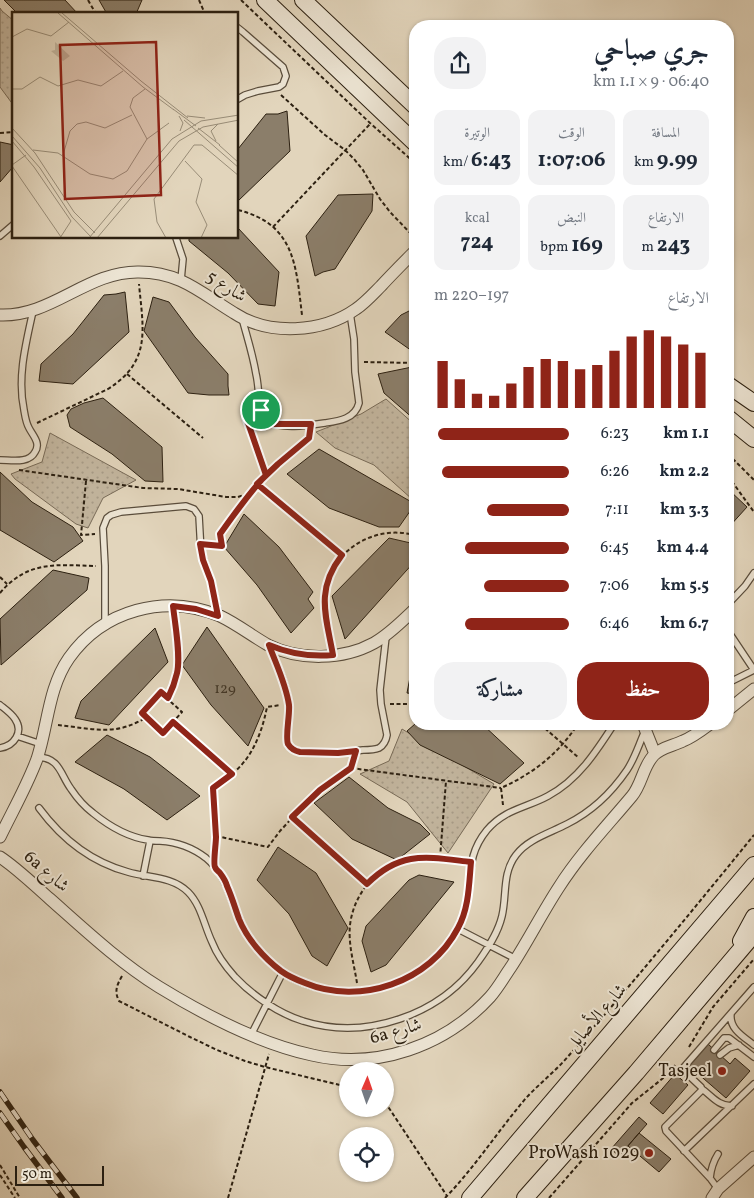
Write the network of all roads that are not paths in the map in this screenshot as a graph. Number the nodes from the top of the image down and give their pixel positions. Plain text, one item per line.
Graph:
1 (265, 0) edge
2 (304, 0) edge
3 (239, 29) edge
4 (239, 98) edge
5 (409, 100) edge
6 (409, 136) edge
7 (12, 226) edge
8 (0, 236) edge
9 (176, 239) edge
10 (409, 257) edge
11 (181, 280) junction
12 (33, 311) junction
13 (350, 313) junction
14 (0, 315) edge
15 (242, 318) junction
16 (734, 389) edge
17 (754, 403) edge
18 (734, 423) edge
19 (754, 439) edge
20 (0, 460) edge
21 (754, 573) edge
22 (734, 598) edge
23 (409, 615) edge
24 (218, 616) junction
25 (104, 624) junction
26 (387, 635) junction
27 (734, 640) edge
28 (269, 645) junction
29 (754, 670) edge
30 (734, 680) edge
31 (754, 690) edge
32 (0, 705) edge
33 (734, 705) edge
34 (610, 730) edge
35 (643, 730) edge
36 (645, 730) edge
37 (701, 730) edge
38 (17, 736) junction
39 (41, 744) junction
40 (0, 748) edge
41 (655, 754) junction
42 (37, 757) junction
43 (39, 808) dead end
44 (0, 837) edge
45 (150, 841) junction
46 (0, 857) edge
47 (754, 865) edge
48 (143, 876) junction
49 (754, 917) edge
50 (458, 929) junction
51 (754, 934) edge
52 (489, 945) junction
53 (516, 959) junction
54 (728, 965) junction
55 (283, 972) junction
56 (754, 987) edge
57 (267, 1003) junction
58 (731, 1014) junction
59 (251, 1035) junction
60 (739, 1045) junction
61 (754, 1045) edge
62 (714, 1050) dead end
63 (720, 1055) dead end
64 (754, 1057) edge
65 (695, 1072) dead end
66 (690, 1077) junction
67 (702, 1078) dead end
68 (698, 1084) junction
69 (754, 1084) edge
70 (702, 1089) junction
71 (732, 1106) junction
72 (684, 1150) junction
73 (718, 1154) dead end
74 (754, 1158) edge
75 (710, 1178) junction
76 (715, 1194) edge
77 (470, 1197) edge
78 (525, 1198) edge

1 - 6 main road
2 - 5 main road
3 - 4 lane
7 - 8 lane
9 - 11 lane
10 - 13 street, شارع 5
11 - 12 street, شارع 5
11 - 15 street, شارع 5
12 - 14 street, شارع 5
12 - 20 lane
13 - 15 street, شارع 5
13 - 15 lane
16 - 17 main road
18 - 19 main road
21 - 22 lane
23 - 26 street
24 - 25 street
24 - 25 lane
24 - 28 street
25 - 39 street
26 - 28 street
26 - 28 lane
27 - 29 lane
29 - 30 lane
31 - 33 street
32 - 38 lane
34 - 50 lane
35 - 52 lane
36 - 41 street
37 - 41 street
38 - 39 lane
38 - 40 lane
39 - 42 street
41 - 53 street, 6a شارع
42 - 44 street
42 - 45 lane
43 - 48 lane
45 - 48 lane
45 - 55 lane
46 - 59 street, 6a شارع
47 - 77 main road, شارع الأصايل
48 - 57 lane
49 - 54 main road
50 - 52 lane
50 - 55 lane
51 - 54 main road
52 - 53 lane
52 - 57 lane
53 - 59 street, 6a شارع
54 - 78 main road
55 - 57 lane
56 - 58 lane
57 - 59 lane
58 - 61 lane
58 - 66 lane
60 - 62 lane
60 - 63 lane
60 - 64 lane
65 - 66 lane
66 - 68 lane
67 - 68 lane
68 - 70 lane
69 - 71 lane
70 - 71 lane
70 - 72 lane
71 - 72 lane
72 - 75 lane
73 - 75 lane
74 - 76 street
75 - 76 lane

